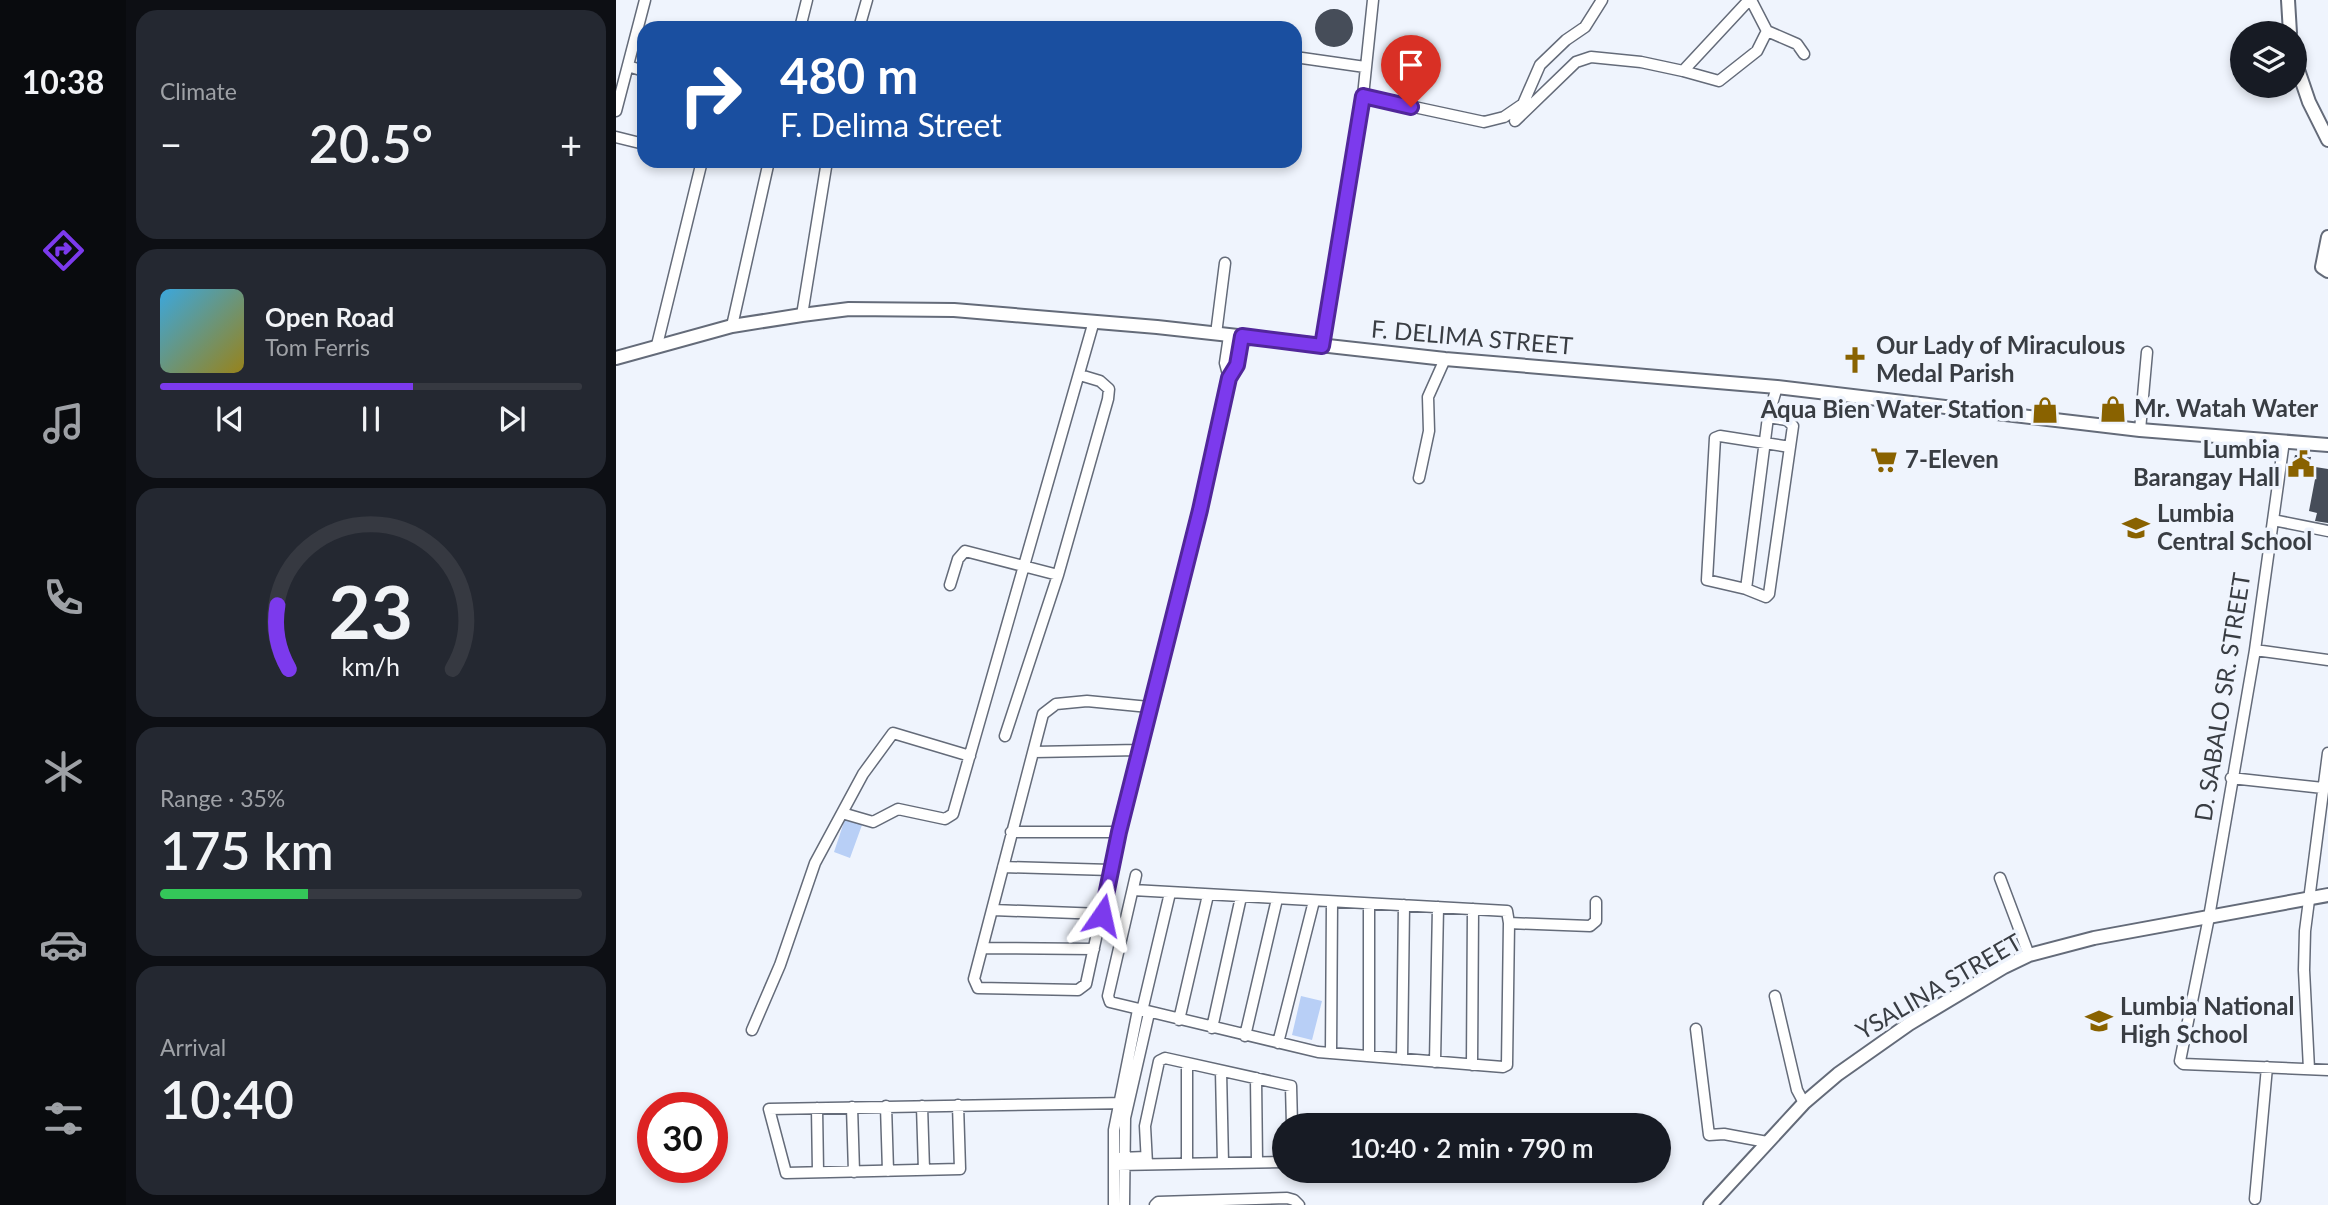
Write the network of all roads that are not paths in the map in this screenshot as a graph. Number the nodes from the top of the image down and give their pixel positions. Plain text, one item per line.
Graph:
1 (645, 0) edge
2 (807, 0) edge
3 (867, 0) edge
4 (1373, 0) edge
5 (1602, 0) edge
6 (1750, 0) edge
7 (2288, 0) edge
8 (640, 21) edge
9 (802, 21) edge
10 (861, 21) edge
11 (2289, 21) edge
12 (637, 31) edge
13 (1767, 31) junction
14 (1804, 54) dead end
15 (1302, 58) edge
16 (628, 66) junction
17 (1365, 67) junction
18 (637, 69) edge
19 (1683, 71) junction
20 (1363, 96) junction
21 (2307, 96) edge
22 (616, 111) edge
23 (1515, 121) dead end
24 (616, 137) edge
25 (2328, 140) edge
26 (637, 142) edge
27 (700, 168) edge
28 (767, 168) edge
29 (826, 168) edge
30 (2328, 237) edge
31 (1225, 263) dead end
32 (2328, 271) edge
33 (803, 315) junction
34 (1094, 321) junction
35 (733, 326) junction
36 (1216, 334) junction
37 (1236, 336) junction
38 (657, 345) junction
39 (1322, 346) junction
40 (2147, 352) dead end
41 (616, 358) edge
42 (1445, 359) junction
43 (1080, 375) junction
44 (1777, 387) junction
45 (1768, 417) junction
46 (2140, 430) junction
47 (2284, 441) junction
48 (1765, 443) junction
49 (2328, 444) edge
50 (1790, 447) junction
51 (1419, 478) dead end
52 (2273, 520) junction
53 (2328, 531) edge
54 (1025, 565) junction
55 (1058, 575) junction
56 (950, 584) dead end
57 (1746, 589) junction
58 (2255, 650) junction
59 (2328, 660) edge
60 (1149, 708) junction
61 (1005, 736) dead end
62 (1139, 750) junction
63 (1034, 752) junction
64 (2328, 753) edge
65 (970, 756) junction
66 (2231, 778) junction
67 (2323, 788) junction
68 (842, 813) junction
69 (1011, 832) junction
70 (1119, 832) junction
71 (1003, 867) junction
72 (1111, 870) junction
73 (1136, 875) dead end
74 (2000, 878) dead end
75 (1133, 890) junction
76 (1170, 893) junction
77 (1208, 895) junction
78 (2328, 895) edge
79 (1241, 897) junction
80 (2308, 898) junction
81 (1277, 899) junction
82 (1314, 901) junction
83 (1332, 902) junction
84 (1596, 902) dead end
85 (1368, 904) junction
86 (1404, 905) junction
87 (1438, 907) junction
88 (1473, 909) junction
89 (993, 910) junction
90 (1102, 915) junction
91 (2209, 917) junction
92 (1509, 923) junction
93 (982, 948) junction
94 (1094, 949) junction
95 (2029, 955) junction
96 (1775, 996) dead end
97 (1143, 1011) junction
98 (1179, 1020) junction
99 (1212, 1028) junction
100 (1696, 1029) dead end
101 (752, 1030) dead end
102 (1245, 1035) junction
103 (1278, 1044) junction
104 (1331, 1053) junction
105 (1369, 1056) junction
106 (1402, 1059) junction
107 (1435, 1062) junction
108 (1187, 1063) junction
109 (1472, 1065) junction
110 (2267, 1067) junction
111 (2309, 1069) junction
112 (2328, 1070) edge
113 (1221, 1071) junction
114 (1256, 1078) junction
115 (1123, 1103) junction
116 (1804, 1103) junction
117 (958, 1105) junction
118 (886, 1106) junction
119 (922, 1106) junction
120 (852, 1107) junction
121 (817, 1108) junction
122 (1292, 1113) edge
123 (1767, 1142) junction
124 (1147, 1161) junction
125 (1118, 1162) junction
126 (1257, 1162) junction
127 (1272, 1162) edge
128 (1187, 1163) junction
129 (1223, 1163) junction
130 (924, 1170) junction
131 (888, 1171) junction
132 (818, 1172) junction
133 (853, 1172) junction
134 (2255, 1199) dead end
135 (1114, 1205) edge
136 (1124, 1205) edge
137 (1155, 1205) edge
138 (1299, 1205) edge
139 (1710, 1205) edge

1 - 8 street
2 - 9 street
3 - 10 street
4 - 17 street
5 - 20 street
6 - 13 street
6 - 19 street
7 - 11 street
12 - 16 street
13 - 14 street
13 - 19 street
15 - 17 street
16 - 18 street
16 - 22 street
17 - 20 street
19 - 23 street
20 - 39 street
21 - 25 street
24 - 26 street
27 - 38 street
28 - 35 street
29 - 33 street
30 - 32 street
31 - 36 street
33 - 34 street, F. DELIMA STREET
33 - 35 street, F. DELIMA STREET
34 - 36 street, F. DELIMA STREET
34 - 43 street
35 - 38 street, F. DELIMA STREET
36 - 37 street, F. DELIMA STREET
37 - 39 street, F. DELIMA STREET
37 - 60 street
38 - 41 street, F. DELIMA STREET
39 - 42 street, F. DELIMA STREET
40 - 46 street
42 - 44 street, F. DELIMA STREET
42 - 51 street
43 - 54 street
43 - 55 street
44 - 45 street
44 - 46 street, F. DELIMA STREET
45 - 48 street
45 - 50 street
46 - 47 street, F. DELIMA STREET
47 - 49 street, F. DELIMA STREET
47 - 52 street, D. SABALO SR. STREET
48 - 50 street
48 - 57 street
48 - 57 street
50 - 57 street
52 - 53 street
52 - 58 street, D. SABALO SR. STREET
54 - 55 street
54 - 56 street
54 - 65 street
55 - 61 street
58 - 59 street
58 - 66 street, D. SABALO SR. STREET
60 - 62 street
60 - 63 street
62 - 63 street
62 - 70 street
63 - 69 street
64 - 67 street
65 - 68 street
65 - 68 street
66 - 67 street
66 - 91 street, D. SABALO SR. STREET
67 - 80 street
68 - 101 street
69 - 70 street
69 - 71 street
70 - 72 street
71 - 72 street
71 - 89 street
72 - 90 street
73 - 75 street
74 - 95 street
75 - 76 street
75 - 97 street
76 - 77 street
76 - 97 street
77 - 79 street
77 - 98 street
78 - 80 street, YSALINA STREET
79 - 81 street
79 - 99 street
80 - 91 street, YSALINA STREET
80 - 111 street
81 - 82 street
81 - 102 street
82 - 83 street
82 - 103 street
83 - 85 street
83 - 104 street
84 - 92 street
85 - 86 street
85 - 105 street
86 - 87 street
86 - 106 street
87 - 88 street
87 - 107 street
88 - 92 street
88 - 109 street
89 - 90 street
89 - 93 street
90 - 94 street
91 - 95 street, YSALINA STREET
91 - 110 street, D. SABALO SR. STREET
92 - 109 street
93 - 94 street
93 - 94 street
95 - 116 street, YSALINA STREET
96 - 116 street
97 - 98 street
97 - 115 street
98 - 99 street
99 - 102 street
100 - 123 street
102 - 103 street
103 - 104 street
104 - 105 street
105 - 106 street
106 - 107 street
107 - 109 street
108 - 113 street
108 - 124 street
108 - 128 street
110 - 111 street
110 - 134 street
111 - 112 street
113 - 114 street
113 - 129 street
114 - 122 street
114 - 126 street
115 - 117 street
115 - 125 street
116 - 123 street, YSALINA STREET
117 - 119 street
117 - 130 street
118 - 119 street
118 - 120 street
118 - 131 street
119 - 130 street
120 - 121 street
120 - 133 street
121 - 132 street
121 - 132 street
123 - 139 street, YSALINA STREET
124 - 125 street
124 - 128 street
125 - 135 street
125 - 136 street
126 - 127 street
126 - 129 street
128 - 129 street
130 - 131 street
131 - 133 street
132 - 133 street
137 - 138 street

